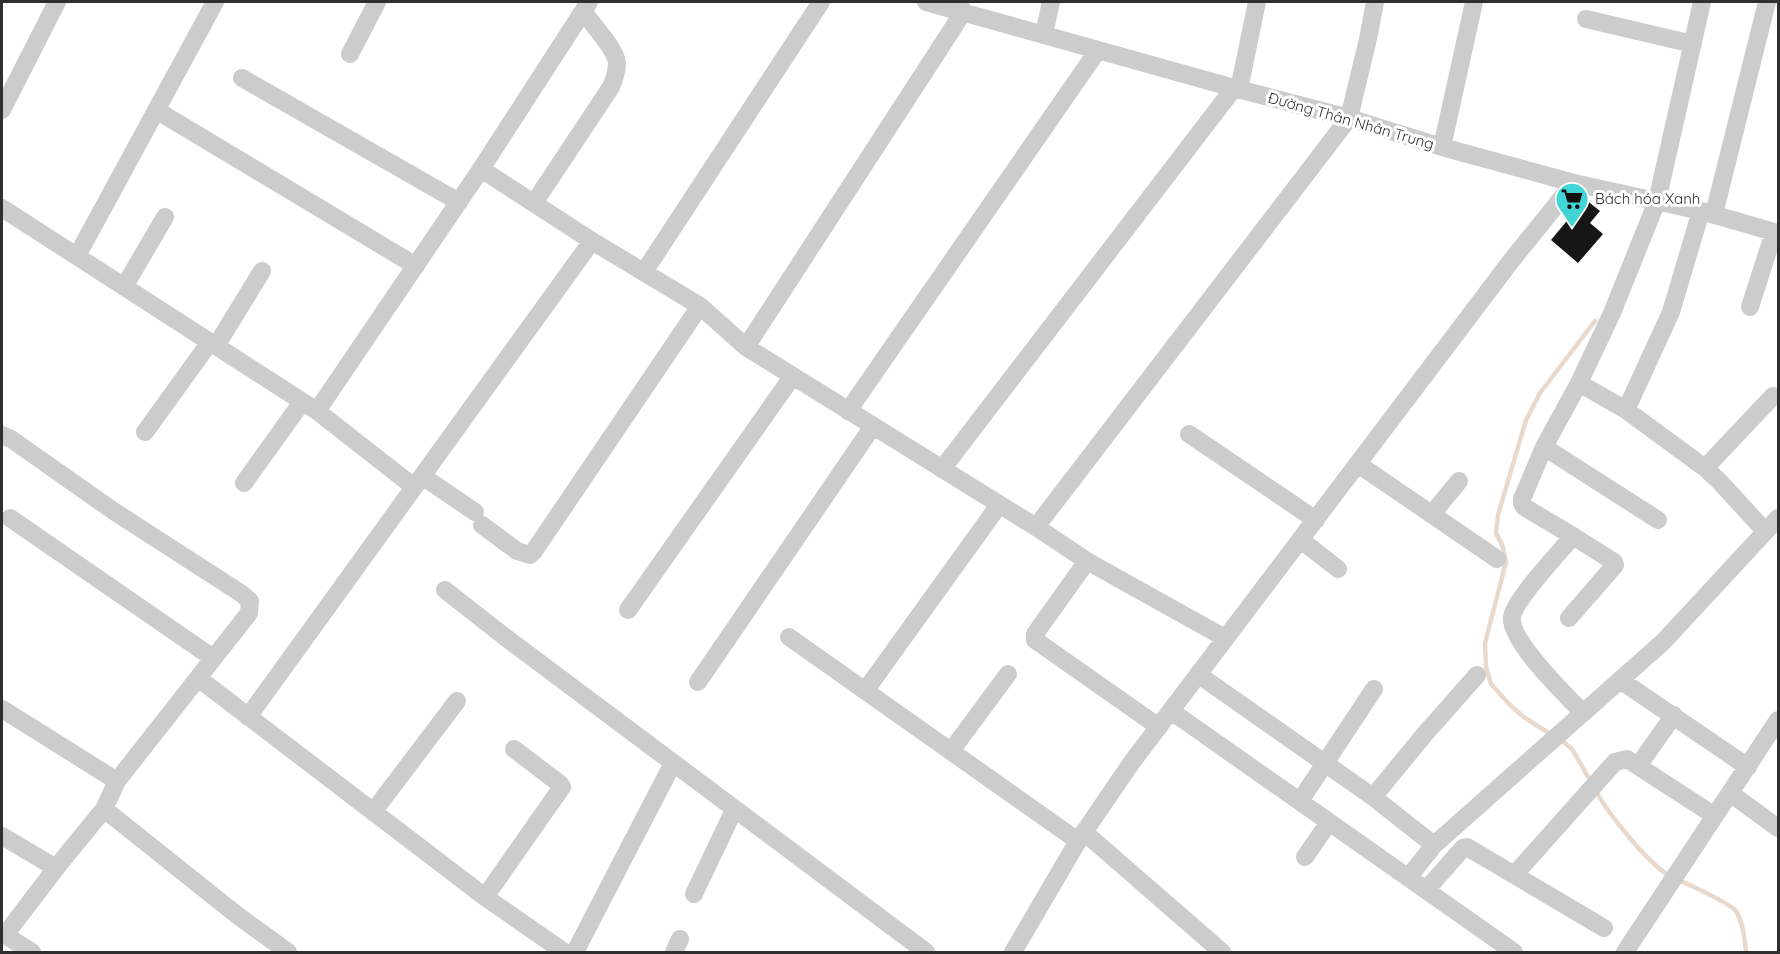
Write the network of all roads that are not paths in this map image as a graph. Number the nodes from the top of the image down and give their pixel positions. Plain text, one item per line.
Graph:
1 (57, 2) edge
2 (214, 2) edge
3 (377, 2) edge
4 (821, 2) edge
5 (931, 2) edge
6 (1051, 2) edge
7 (1257, 2) edge
8 (1375, 2) edge
9 (1474, 2) edge
10 (1702, 2) edge
11 (1767, 2) edge
12 (586, 6) edge
13 (964, 11) junction
14 (1586, 20) dead end
15 (1044, 34) junction
16 (1693, 44) junction
17 (1098, 50) junction
18 (350, 54) dead end
19 (242, 78) dead end
20 (1237, 89) junction
21 (2, 110) edge
22 (156, 110) junction
23 (1349, 118) junction
24 (1442, 147) junction
25 (481, 169) junction
26 (1574, 183) junction
27 (1657, 201) junction
28 (459, 202) junction
29 (534, 203) junction
30 (2, 208) edge
31 (1707, 212) junction
32 (165, 217) dead end
33 (1776, 232) edge
34 (592, 241) junction
35 (77, 256) junction
36 (416, 266) junction
37 (262, 271) dead end
38 (644, 272) junction
39 (124, 287) junction
40 (700, 306) junction
41 (1750, 307) dead end
42 (213, 344) junction
43 (746, 347) junction
44 (792, 377) junction
45 (1579, 383) junction
46 (1773, 396) dead end
47 (310, 407) junction
48 (1626, 410) junction
49 (848, 411) junction
50 (873, 426) junction
51 (145, 432) dead end
52 (1190, 434) dead end
53 (5, 443) edge
54 (1544, 447) junction
55 (1358, 464) junction
56 (1705, 468) junction
57 (942, 469) junction
58 (1459, 481) dead end
59 (418, 482) junction
60 (244, 483) dead end
61 (999, 505) junction
62 (1432, 514) junction
63 (10, 518) dead end
64 (1779, 518) edge
65 (1316, 520) junction
66 (1658, 520) dead end
67 (1036, 527) junction
68 (1765, 531) junction
69 (1573, 536) junction
70 (1301, 540) junction
71 (1497, 559) dead end
72 (1087, 561) junction
73 (1338, 569) dead end
74 (445, 590) dead end
75 (628, 610) dead end
76 (1569, 618) dead end
77 (789, 637) dead end
78 (1225, 638) junction
79 (213, 658) junction
80 (1008, 674) dead end
81 (1199, 675) junction
82 (1478, 675) dead end
83 (198, 678) junction
84 (1620, 680) junction
85 (698, 682) dead end
86 (1374, 689) dead end
87 (865, 691) junction
88 (457, 701) dead end
89 (2, 709) edge
90 (1171, 711) junction
91 (1583, 713) junction
92 (1674, 715) junction
93 (248, 717) junction
94 (1159, 727) junction
95 (1775, 733) edge
96 (514, 749) dead end
97 (951, 751) junction
98 (673, 763) junction
99 (1326, 764) junction
100 (1638, 766) junction
101 (1748, 767) junction
102 (117, 781) junction
103 (1730, 793) junction
104 (1372, 797) junction
105 (1300, 801) junction
106 (104, 809) junction
107 (734, 810) junction
108 (373, 812) junction
109 (1715, 816) junction
110 (1329, 822) junction
111 (1779, 828) edge
112 (2, 836) edge
113 (1081, 836) junction
114 (1434, 844) junction
115 (1305, 857) dead end
116 (56, 868) junction
117 (1515, 874) junction
118 (1408, 878) junction
119 (1426, 891) junction
120 (693, 894) dead end
121 (485, 897) junction
122 (1604, 928) dead end
123 (3, 937) edge
124 (32, 952) edge
125 (288, 952) edge
126 (564, 952) edge
127 (575, 952) edge
128 (926, 952) edge
129 (1015, 952) edge
130 (1222, 952) edge
131 (1514, 952) edge
132 (1625, 952) edge

1 - 21 street
2 - 22 street
3 - 18 street
4 - 38 street
5 - 13 street, Đường Thân Nhân Trung
6 - 15 street
7 - 20 street
8 - 23 street
9 - 24 street
10 - 16 street
11 - 31 street
12 - 25 street
12 - 29 street
13 - 15 street, Đường Thân Nhân Trung
13 - 43 street
14 - 16 street
15 - 17 street, Đường Thân Nhân Trung
16 - 27 street
17 - 20 street, Đường Thân Nhân Trung
17 - 49 street
19 - 28 street
20 - 23 street, Đường Thân Nhân Trung
20 - 57 street
22 - 35 street
22 - 36 street
23 - 24 street, Đường Thân Nhân Trung
23 - 67 street
24 - 26 street, Đường Thân Nhân Trung
25 - 28 street
25 - 29 street
26 - 27 street, Đường Thân Nhân Trung
26 - 55 street
27 - 31 street, Đường Thân Nhân Trung
27 - 45 street
28 - 36 street
29 - 34 street
30 - 35 street
31 - 33 street, Đường Thân Nhân Trung
31 - 48 street
32 - 39 street
33 - 41 street
34 - 38 street
34 - 59 street
35 - 39 street
36 - 47 street
37 - 42 street
38 - 40 street
39 - 42 street
40 - 43 street
40 - 59 street
42 - 47 street
42 - 51 street
43 - 44 street
44 - 49 street
44 - 75 street
45 - 48 street
45 - 54 street
46 - 56 street
47 - 59 street
47 - 60 street
48 - 56 street
49 - 50 street
50 - 57 street
50 - 85 street
52 - 65 street
53 - 79 street
54 - 66 street
54 - 69 street
55 - 62 street
55 - 65 street
56 - 68 street
57 - 61 street
58 - 62 street
59 - 93 street
61 - 67 street
61 - 87 street
62 - 71 street
63 - 79 street
64 - 68 street
65 - 70 street
67 - 72 street
68 - 84 street
69 - 76 street
69 - 91 street
70 - 73 street
70 - 78 street
72 - 78 street
72 - 94 street
74 - 98 street
77 - 87 street
78 - 81 street
79 - 83 street
80 - 97 street
81 - 90 street
81 - 99 street
82 - 104 street
83 - 93 street
83 - 102 street
84 - 91 street
84 - 92 street
86 - 99 street
87 - 97 street
88 - 108 street
89 - 102 street
90 - 94 street
90 - 105 street
91 - 114 street
92 - 100 street
92 - 101 street
93 - 108 street
94 - 113 street
95 - 101 street
96 - 121 street
97 - 113 street
98 - 107 street
98 - 127 street
99 - 104 street
99 - 105 street
100 - 109 street
100 - 117 street
101 - 103 street
102 - 106 street
103 - 109 street
103 - 111 street
104 - 114 street
105 - 110 street
106 - 116 street
106 - 125 street
107 - 120 street
107 - 128 street
108 - 121 street
109 - 132 street
110 - 115 street
110 - 118 street
112 - 116 street
113 - 129 street
113 - 130 street
114 - 118 street
116 - 123 street
117 - 119 street
117 - 122 street
118 - 119 street
119 - 131 street
121 - 126 street
123 - 124 street

